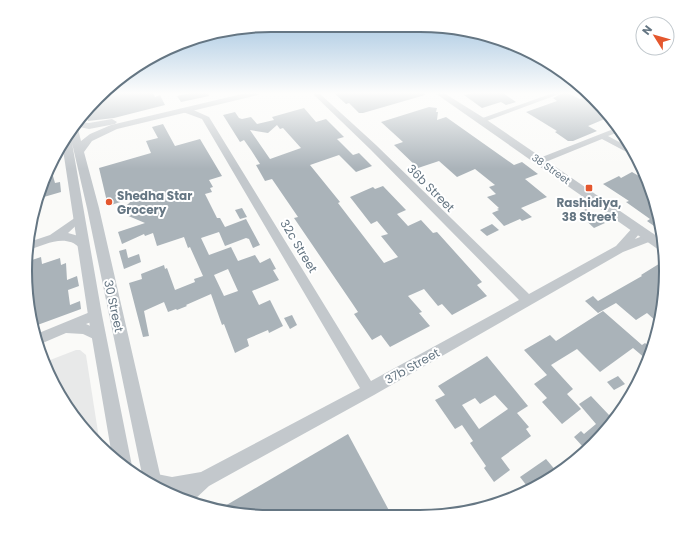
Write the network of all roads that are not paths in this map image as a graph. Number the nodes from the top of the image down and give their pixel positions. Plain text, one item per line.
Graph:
1 (133, 118) edge
2 (147, 118) edge
3 (151, 118) edge
4 (206, 118) edge
5 (342, 118) edge
6 (478, 118) edge
7 (486, 118) edge
8 (481, 120) junction
9 (140, 121) junction
10 (82, 125) edge
11 (99, 129) junction
12 (614, 131) edge
13 (75, 134) edge
14 (602, 136) junction
15 (67, 146) edge
16 (625, 149) edge
17 (79, 152) junction
18 (540, 162) junction
19 (79, 218) junction
20 (638, 229) junction
21 (650, 237) junction
22 (47, 240) junction
23 (83, 240) junction
24 (657, 243) edge
25 (34, 244) edge
26 (619, 249) junction
27 (107, 273) junction
28 (528, 301) junction
29 (95, 315) junction
30 (63, 330) junction
31 (120, 334) junction
32 (100, 336) junction
33 (42, 338) edge
34 (369, 390) junction
35 (122, 458) edge
36 (151, 478) edge
37 (203, 480) junction
38 (162, 484) edge
39 (188, 495) edge

1 - 11 street
2 - 9 street
3 - 9 street
4 - 34 street, 32c Street
5 - 28 street, 36b Street
6 - 8 street, 38 Street
7 - 8 street
8 - 18 street, 38 Street
9 - 11 street
10 - 11 street
11 - 17 street
12 - 14 street
13 - 17 street, 30 Street
14 - 16 street
14 - 18 street
15 - 19 street, 30 Street
17 - 27 street, 30 Street
18 - 20 street, 38 Street
19 - 22 street
19 - 23 street, 30 Street
20 - 21 street, 38 Street
20 - 26 street, 37b Street
21 - 24 street, 38 Street
21 - 26 street, 37b Street
22 - 23 street
22 - 25 street
23 - 27 street
23 - 29 street, 30 Street
26 - 28 street, 37b Street
27 - 31 street, 30 Street
28 - 34 street, 37b Street
29 - 30 street
29 - 31 street
29 - 32 street, 30 Street
30 - 32 street
30 - 33 street
31 - 36 street, 30 Street
32 - 35 street, 30 Street
34 - 37 street, 37b Street
37 - 38 street, 37b Street
37 - 39 street, 37b Street

